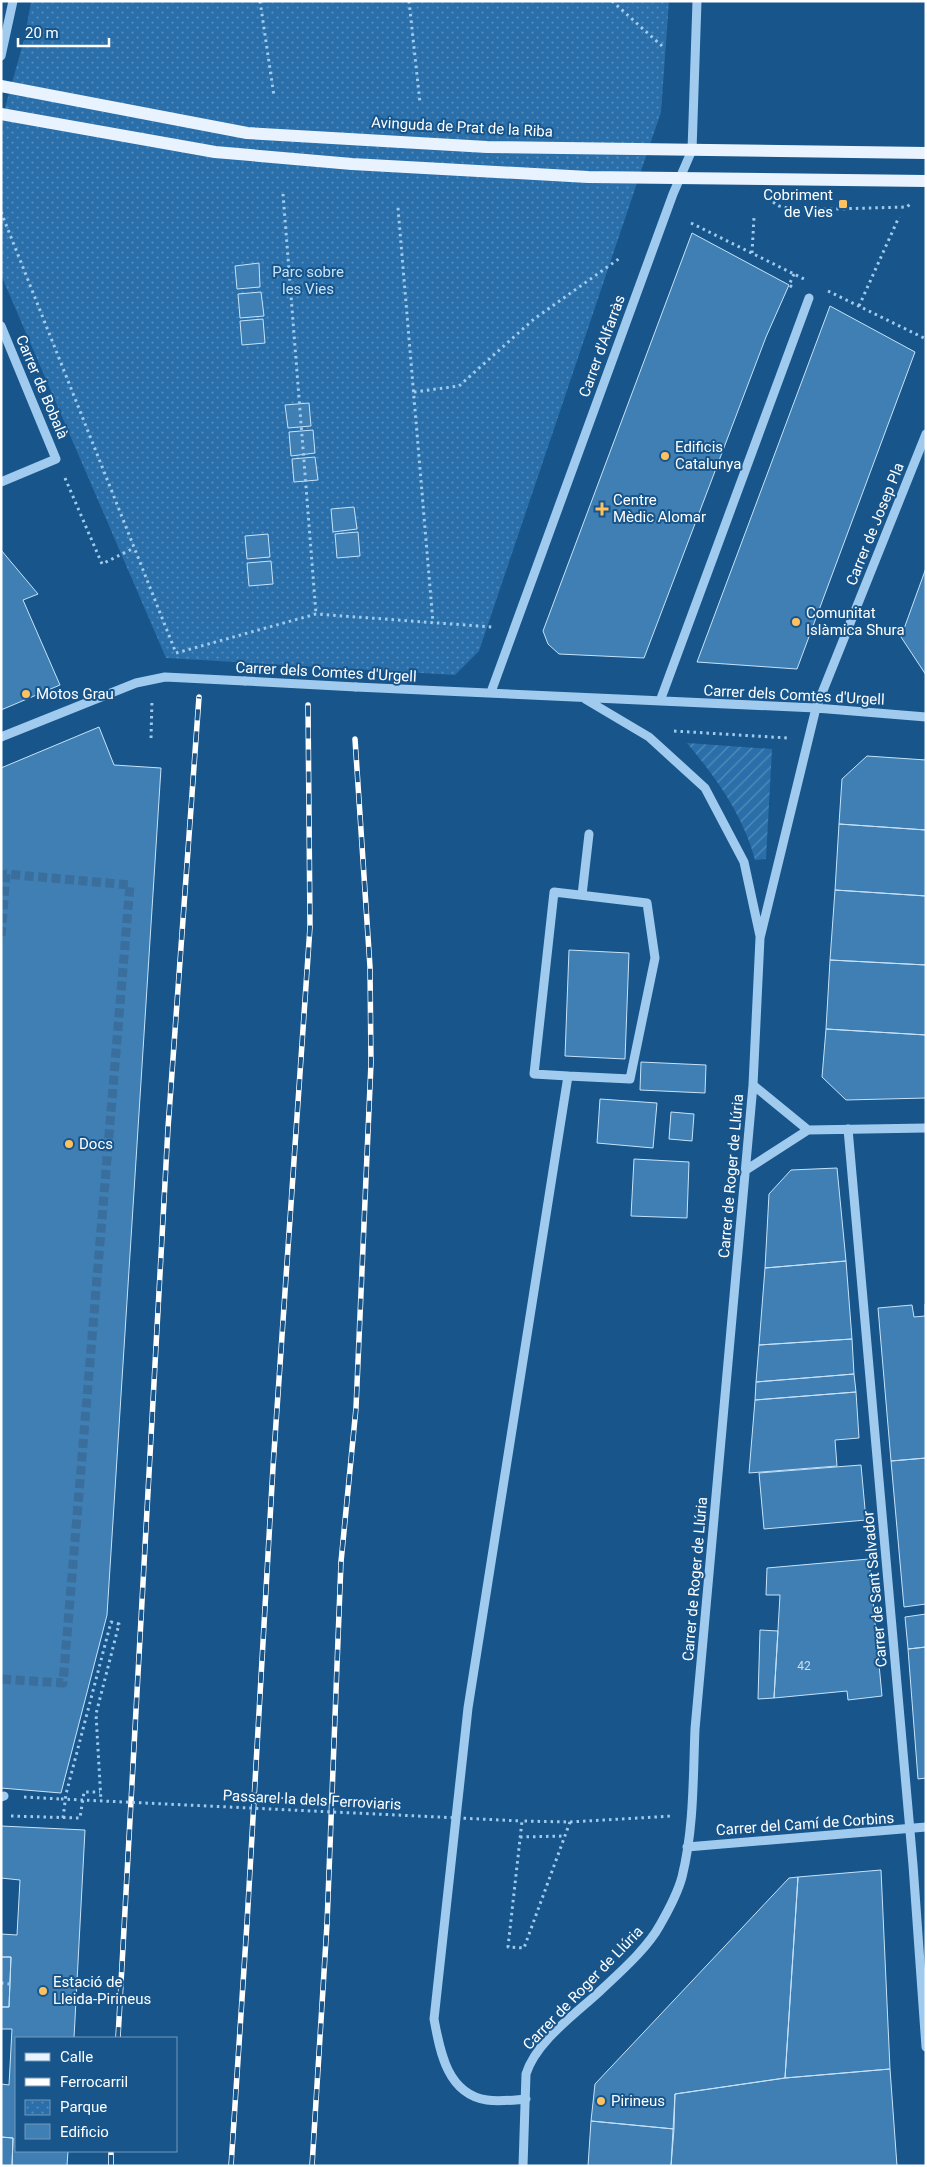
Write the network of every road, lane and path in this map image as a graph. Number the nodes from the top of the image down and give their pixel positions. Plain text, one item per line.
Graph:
1 (13, 1) edge
2 (260, 1) edge
3 (409, 1) edge
4 (612, 1) edge
5 (698, 1) edge
6 (662, 46) dead end
7 (1, 56) edge
8 (1, 86) edge
9 (274, 96) dead end
10 (420, 103) dead end
11 (1, 114) edge
12 (692, 150) junction
13 (926, 153) edge
14 (679, 178) junction
15 (926, 181) edge
16 (283, 194) dead end
17 (398, 208) dead end
18 (1, 212) edge
19 (754, 217) dead end
20 (899, 217) dead end
21 (752, 253) dead end
22 (620, 258) dead end
23 (794, 274) dead end
24 (789, 285) dead end
25 (809, 298) dead end
26 (859, 306) dead end
27 (1, 326) edge
28 (414, 392) junction
29 (926, 434) edge
30 (56, 459) junction
31 (1, 482) edge
32 (134, 548) junction
33 (316, 614) junction
34 (433, 623) junction
35 (492, 627) dead end
36 (491, 692) junction
37 (582, 698) junction
38 (152, 700) dead end
39 (660, 701) junction
40 (816, 708) junction
41 (926, 717) edge
42 (1, 737) edge
43 (151, 738) dead end
44 (808, 739) junction
45 (652, 740) junction
46 (589, 834) dead end
47 (582, 895) junction
48 (760, 938) junction
49 (568, 1076) junction
50 (753, 1085) junction
51 (926, 1128) edge
52 (848, 1129) junction
53 (808, 1130) junction
54 (746, 1170) junction
55 (100, 1792) junction
56 (3, 1797) edge
57 (101, 1801) junction
58 (691, 1815) junction
59 (10, 1816) dead end
60 (63, 1818) junction
61 (522, 1821) junction
62 (570, 1822) junction
63 (926, 1828) edge
64 (910, 1830) junction
65 (520, 1836) junction
66 (565, 1836) junction
67 (687, 1847) junction
68 (1, 1983) edge
69 (10, 1984) dead end
70 (926, 2046) edge
71 (526, 2099) junction
72 (523, 2166) edge

1 - 7 street
2 - 9 path
3 - 10 path
4 - 6 path
5 - 12 street, Carrer d'Alfarràs
8 - 12 main road, Avinguda de Prat de la Riba
11 - 14 main road
12 - 13 main road, Avinguda de Prat de la Riba
12 - 14 street, Carrer d'Alfarràs
14 - 15 main road
14 - 36 street, Carrer d'Alfarràs
16 - 33 path
17 - 28 path
18 - 32 path
19 - 21 path
20 - 26 path
22 - 28 path
23 - 24 path
25 - 39 street
27 - 30 street, Carrer de Bobalà
28 - 34 path
29 - 40 street, Carrer de Josep Pla
30 - 31 street, Carrer de Bobalà
30 - 32 path
32 - 33 path
33 - 34 path
34 - 35 path
36 - 37 street, Carrer dels Comtes d'Urgell
36 - 42 street, Carrer dels Comtes d'Urgell, bridge
37 - 39 street, Carrer dels Comtes d'Urgell
37 - 45 street, Carrer de Roger de Llúria
38 - 43 path
39 - 40 street, Carrer dels Comtes d'Urgell
40 - 41 street, Carrer dels Comtes d'Urgell
40 - 44 street, Carrer de Roger de Llúria
44 - 45 path
44 - 48 street, Carrer de Roger de Llúria
45 - 48 street, Carrer de Roger de Llúria
46 - 47 street
47 - 49 street
47 - 49 street
48 - 50 street, Carrer de Roger de Llúria
49 - 71 street
50 - 53 street
50 - 54 street, Carrer de Roger de Llúria
51 - 52 street
52 - 53 street
52 - 64 street, Carrer de Sant Salvador
53 - 54 street
54 - 58 street, Carrer de Roger de Llúria
55 - 57 path
55 - 60 path
55 - 60 path
56 - 57 path, Passarel·la dels Ferroviaris, bridge
57 - 61 path, Passarel·la dels Ferroviaris, bridge
58 - 62 path, Passarel·la dels Ferroviaris
58 - 67 street, Carrer de Roger de Llúria
59 - 60 path
61 - 62 path, Passarel·la dels Ferroviaris
61 - 65 path
62 - 66 path
63 - 64 street, Carrer del Camí de Corbins
64 - 67 street, Carrer del Camí de Corbins
64 - 70 street, Carrer de Sant Salvador
65 - 66 path
65 - 66 path
67 - 71 street, Carrer de Roger de Llúria
68 - 69 path
71 - 72 street, Carrer de Roger de Llúria

